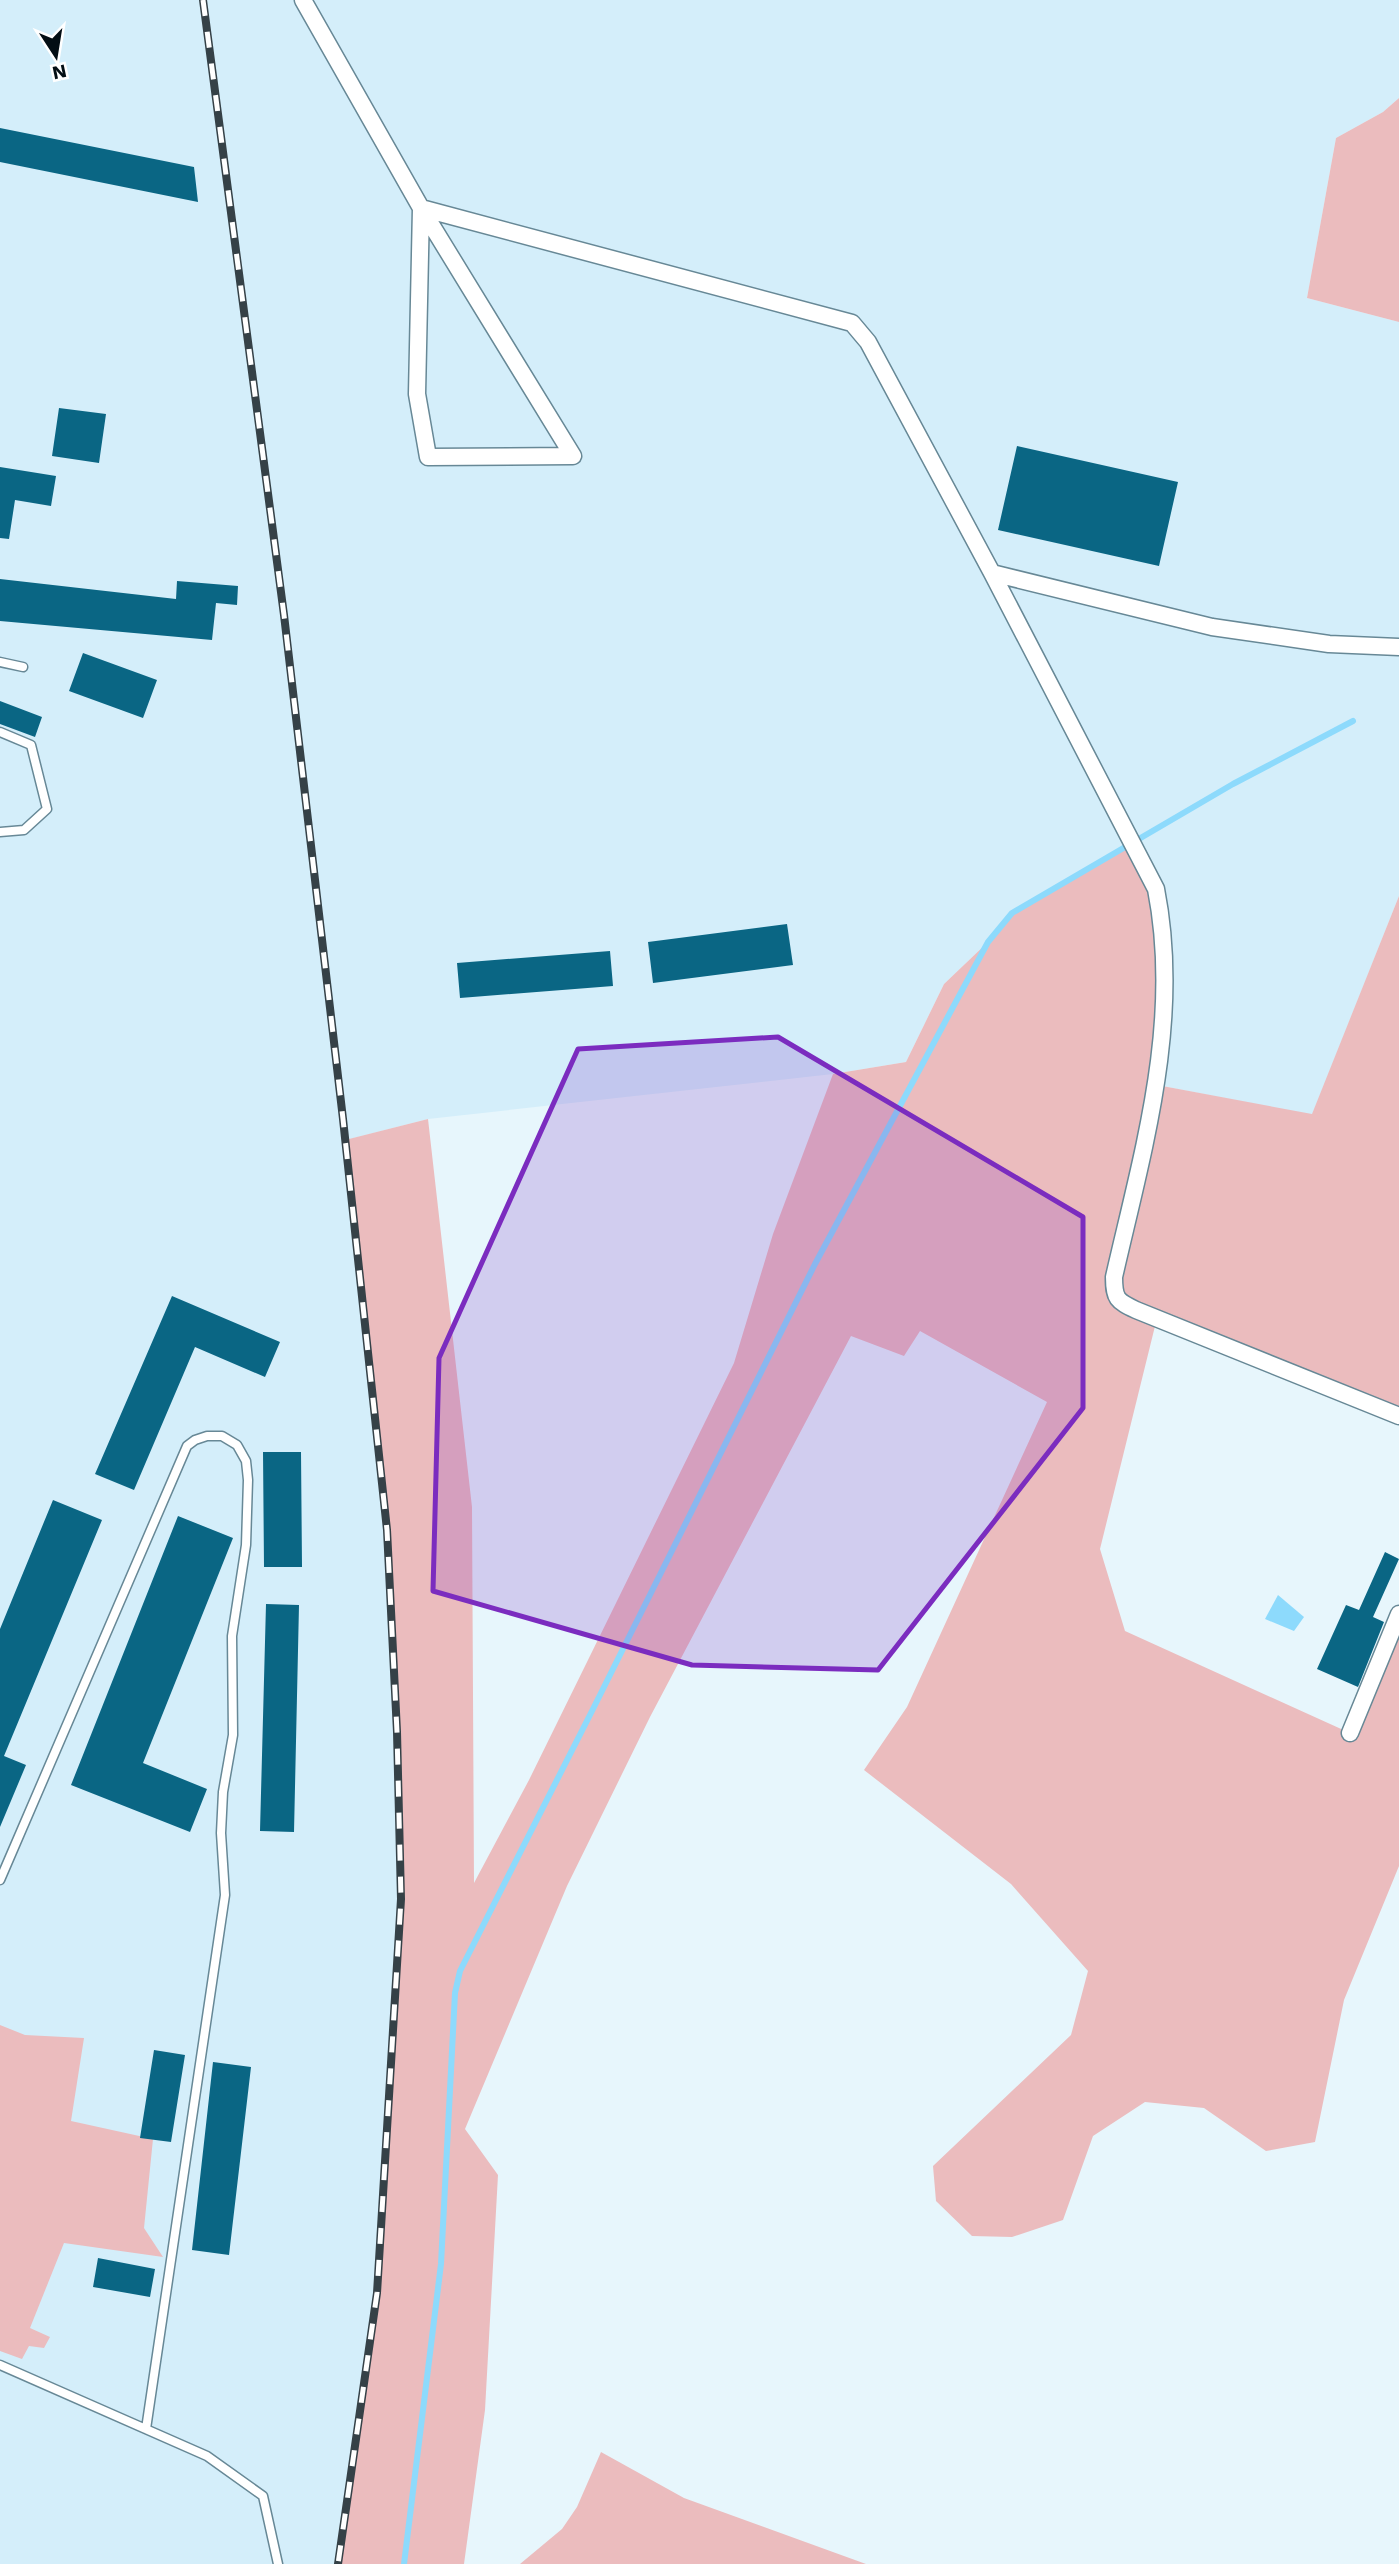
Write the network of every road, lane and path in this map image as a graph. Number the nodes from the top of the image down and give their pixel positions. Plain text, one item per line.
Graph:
1 (303, 0) edge
2 (421, 208) junction
3 (992, 573) junction
4 (1399, 647) edge
5 (0, 662) edge
6 (23, 667) dead end
7 (0, 732) edge
8 (0, 832) edge
9 (1399, 1416) edge
10 (1399, 1614) edge
11 (1350, 1733) dead end
12 (0, 1880) edge
13 (0, 2365) edge
14 (146, 2429) junction
15 (278, 2564) edge

1 - 2 street
2 - 2 street
2 - 3 street
3 - 4 street
3 - 9 street
5 - 6 lane
7 - 8 lane
10 - 11 street
12 - 14 lane
13 - 14 lane
14 - 15 lane

